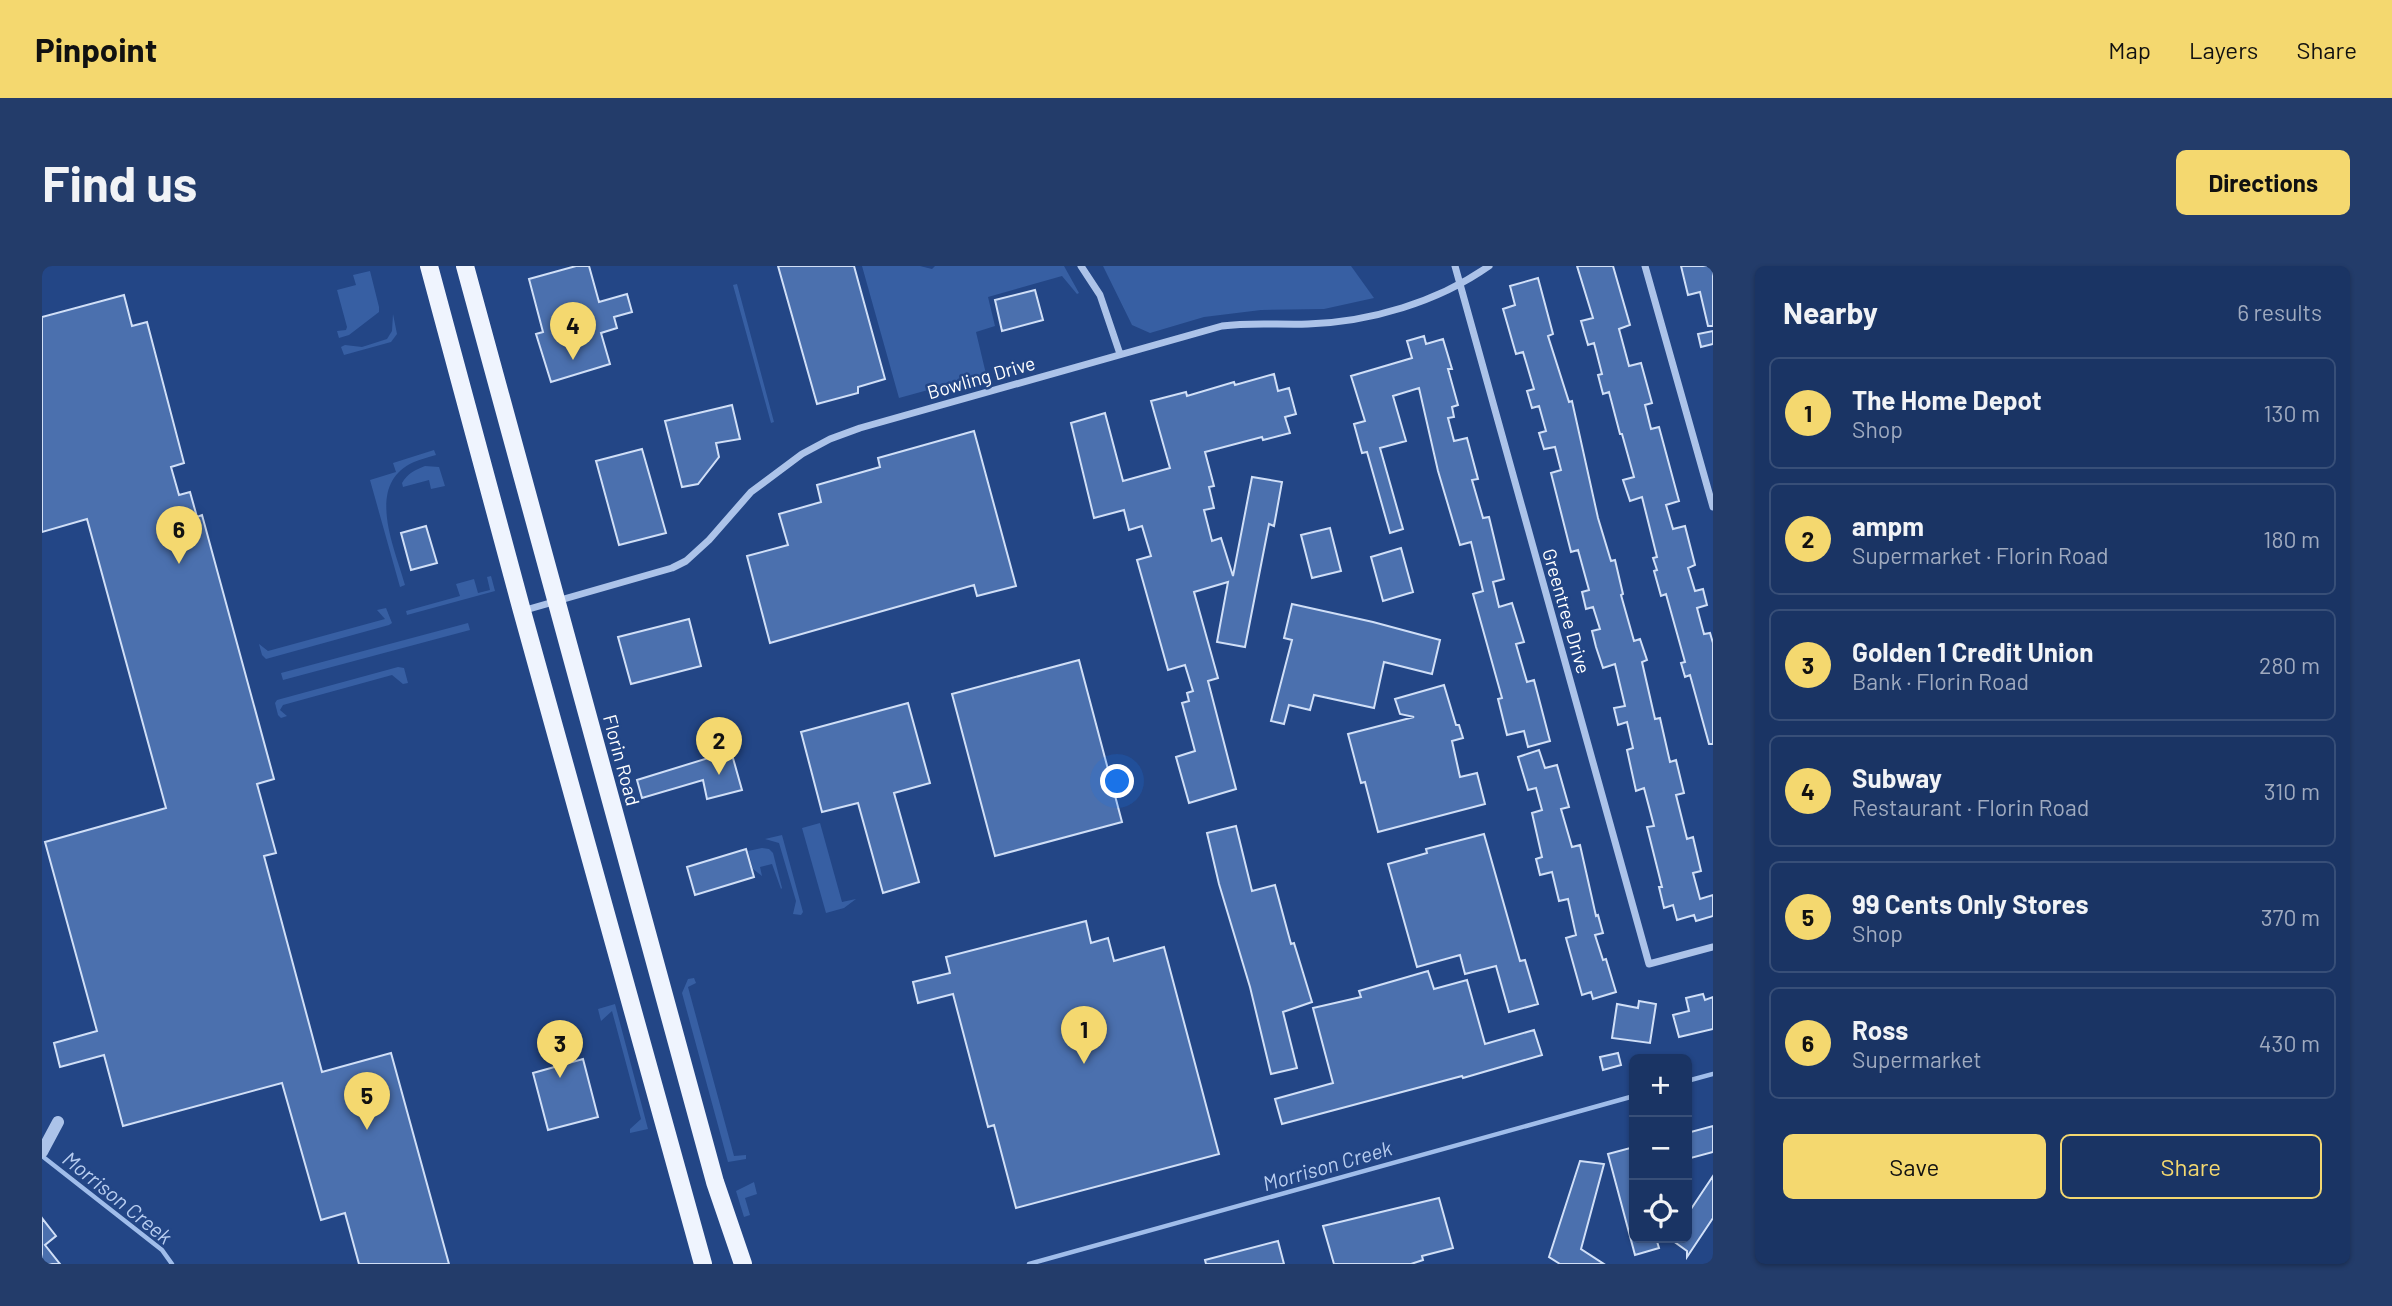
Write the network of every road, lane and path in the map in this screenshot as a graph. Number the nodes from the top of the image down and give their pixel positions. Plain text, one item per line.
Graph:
1 (429, 266) edge
2 (465, 266) edge
3 (1081, 266) edge
4 (1455, 266) edge
5 (1489, 266) edge
6 (1645, 266) edge
7 (1460, 283) junction
8 (1120, 354) junction
9 (1713, 507) edge
10 (558, 602) junction
11 (522, 611) junction
12 (1713, 947) edge
13 (58, 1122) dead end
14 (42, 1152) edge
15 (703, 1264) edge
16 (743, 1264) edge

1 - 11 main road
2 - 10 main road, Florin Road
3 - 8 street
4 - 7 street, Greentree Drive
5 - 7 street, Bowling Drive
6 - 9 street
7 - 8 street, Bowling Drive
7 - 12 street, Greentree Drive
8 - 10 street, Bowling Drive
10 - 11 street, Bowling Drive
10 - 16 main road, Florin Road
11 - 15 main road
13 - 14 street

